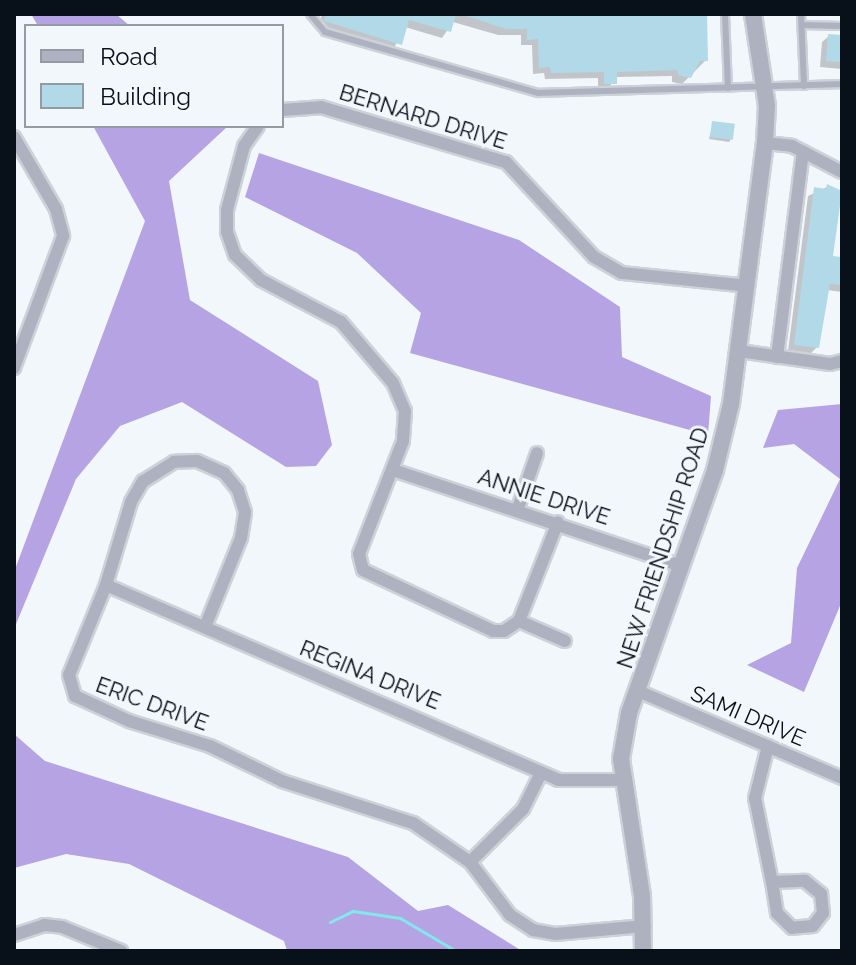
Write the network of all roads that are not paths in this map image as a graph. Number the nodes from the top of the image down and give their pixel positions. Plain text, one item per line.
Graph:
1 (310, 14) edge
2 (725, 14) edge
3 (753, 14) edge
4 (801, 14) edge
5 (802, 25) junction
6 (842, 26) edge
7 (842, 84) edge
8 (804, 86) junction
9 (728, 88) junction
10 (765, 88) junction
11 (284, 110) edge
12 (257, 128) edge
13 (14, 137) edge
14 (765, 143) junction
15 (803, 152) junction
16 (842, 172) edge
17 (747, 286) junction
18 (739, 351) junction
19 (777, 357) junction
20 (842, 361) edge
21 (14, 368) edge
22 (537, 453) dead end
23 (393, 470) junction
24 (518, 508) junction
25 (558, 522) junction
26 (681, 566) junction
27 (106, 585) junction
28 (519, 621) junction
29 (205, 627) junction
30 (565, 641) dead end
31 (638, 691) junction
32 (768, 746) junction
33 (541, 773) junction
34 (841, 774) edge
35 (622, 780) junction
36 (470, 862) junction
37 (772, 882) junction
38 (645, 926) junction
39 (14, 935) edge
40 (121, 951) edge
41 (643, 951) edge

1 - 9 lane
2 - 9 lane
3 - 10 street, NEW FRIENDSHIP ROAD
4 - 5 lane
5 - 6 lane
5 - 8 lane
7 - 8 lane
8 - 10 lane
9 - 10 lane
10 - 14 street, NEW FRIENDSHIP ROAD
11 - 17 street, BERNARD DRIVE
12 - 23 street
13 - 21 street
14 - 15 street
14 - 17 street, NEW FRIENDSHIP ROAD
15 - 16 street
15 - 19 street
17 - 18 street, NEW FRIENDSHIP ROAD
18 - 19 street
18 - 26 street, NEW FRIENDSHIP ROAD
19 - 20 street
22 - 24 street
23 - 24 street, ANNIE DRIVE
23 - 28 street
24 - 25 street, ANNIE DRIVE
25 - 26 street, ANNIE DRIVE
25 - 28 street
26 - 31 street, NEW FRIENDSHIP ROAD
27 - 29 street, REGINA DRIVE
27 - 29 street, ERIC DRIVE
27 - 36 street, ERIC DRIVE
28 - 30 street
29 - 33 street, REGINA DRIVE
31 - 32 street, SAMI DRIVE
31 - 35 street, NEW FRIENDSHIP ROAD
32 - 34 street, SAMI DRIVE
32 - 37 street
33 - 35 street, REGINA DRIVE
33 - 36 street
35 - 38 street, NEW FRIENDSHIP ROAD
36 - 38 street, ERIC DRIVE
37 - 37 street
38 - 41 street, NEW FRIENDSHIP ROAD
39 - 40 street

